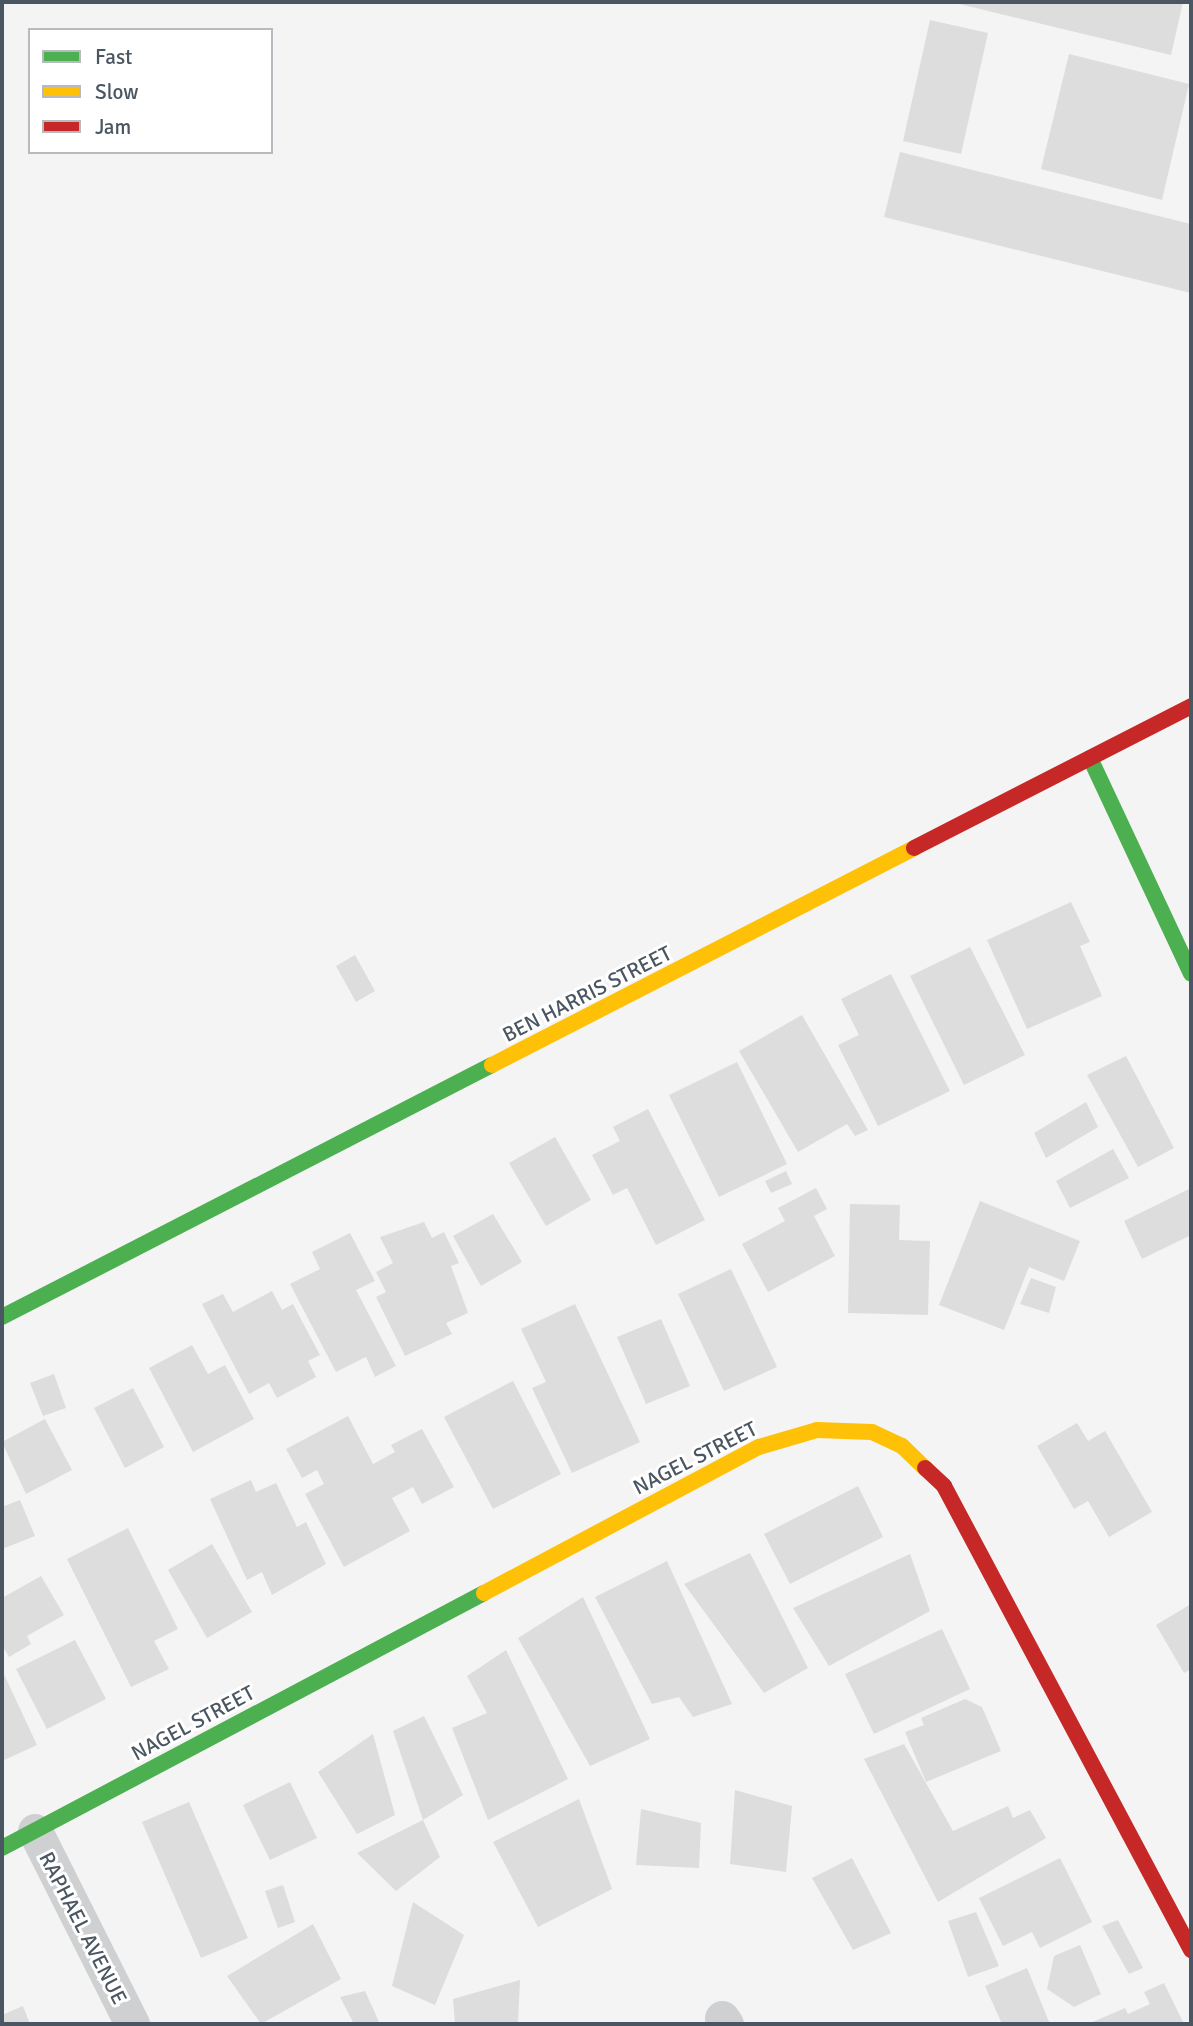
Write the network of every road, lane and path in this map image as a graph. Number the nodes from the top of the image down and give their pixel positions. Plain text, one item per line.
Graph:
1 (1191, 706) edge
2 (1090, 758) junction
3 (1191, 974) edge
4 (2, 1317) edge
5 (35, 1831) junction
6 (2, 1848) edge
7 (1191, 1951) edge
8 (132, 2024) edge

1 - 2 street, BEN HARRIS STREET
2 - 3 street
2 - 4 street, BEN HARRIS STREET
5 - 6 street, NAGEL STREET
5 - 7 street, NAGEL STREET
5 - 8 street, RAPHAEL AVENUE

